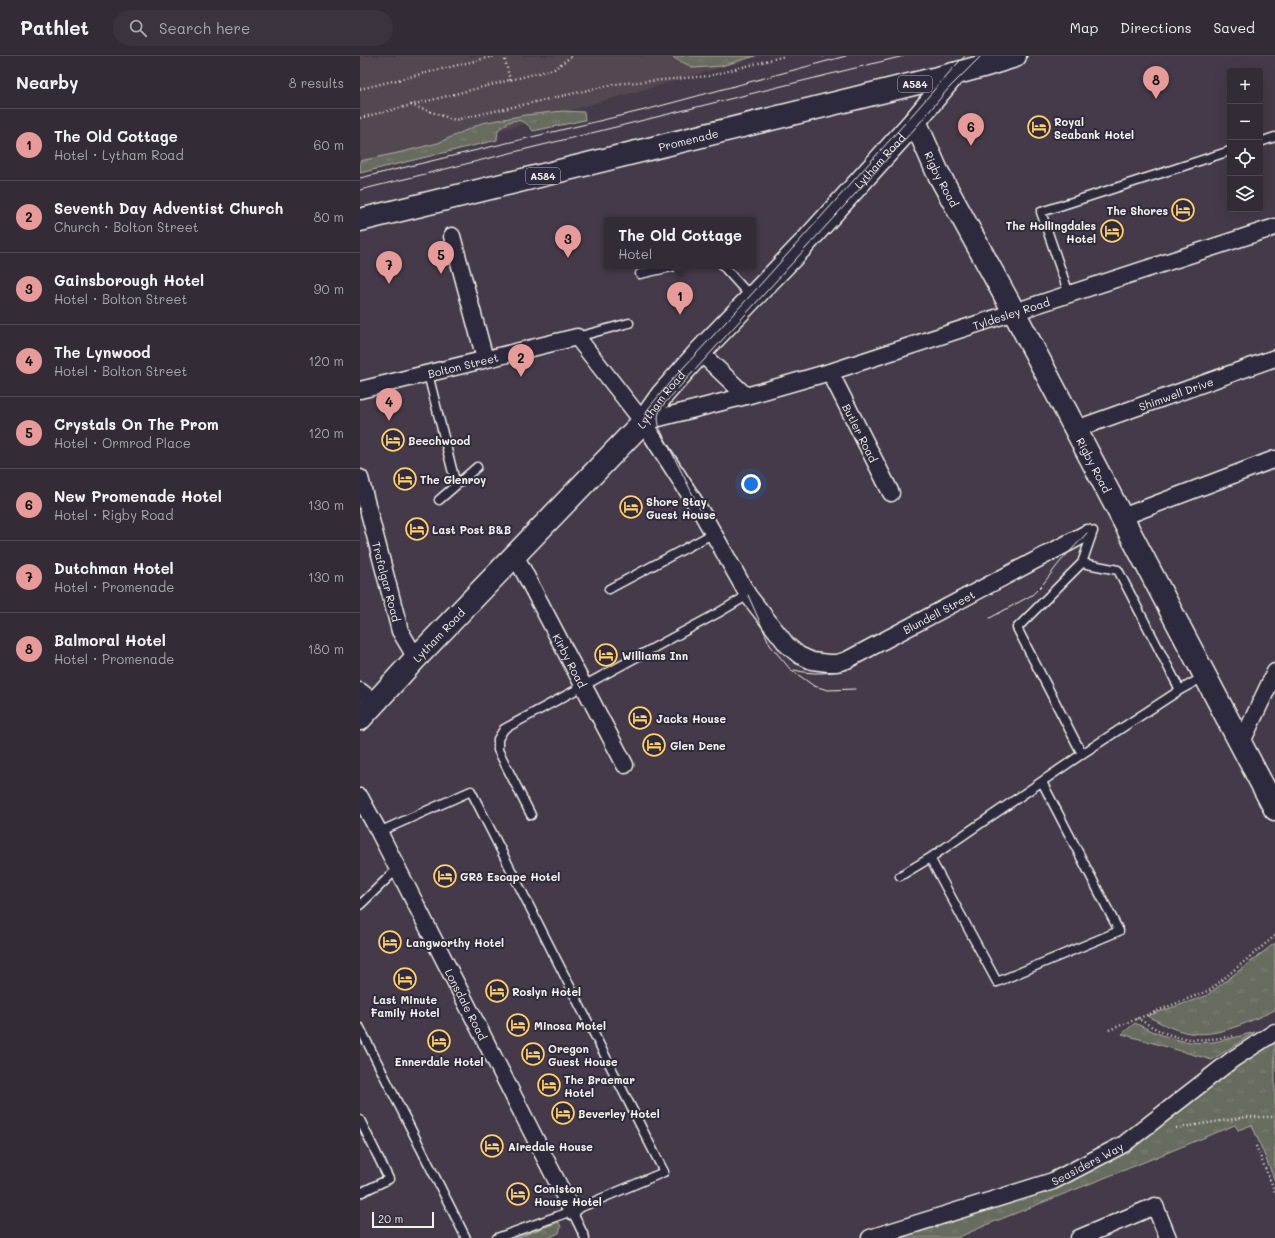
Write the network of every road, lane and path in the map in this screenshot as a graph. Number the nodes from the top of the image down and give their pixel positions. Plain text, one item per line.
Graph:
1 (496, 56) edge
2 (504, 56) edge
3 (572, 56) edge
4 (785, 56) edge
5 (823, 56) edge
6 (827, 56) edge
7 (1015, 56) edge
8 (954, 74) junction
9 (510, 80) junction
10 (360, 89) edge
11 (411, 105) junction
12 (360, 117) edge
13 (915, 121) junction
14 (1275, 137) edge
15 (1263, 141) edge
16 (1227, 152) edge
17 (360, 220) edge
18 (1275, 227) edge
19 (452, 236) dead end
20 (662, 269) edge
21 (726, 269) edge
22 (640, 274) dead end
23 (1069, 294) junction
24 (753, 298) junction
25 (1014, 312) junction
26 (628, 323) dead end
27 (577, 337) junction
28 (700, 352) junction
29 (1275, 358) edge
30 (485, 360) junction
31 (830, 372) junction
32 (428, 374) junction
33 (360, 390) edge
34 (746, 396) junction
35 (644, 422) junction
36 (1076, 429) junction
37 (1275, 460) edge
38 (477, 467) dead end
39 (360, 478) edge
40 (456, 486) junction
41 (891, 493) dead end
42 (439, 500) dead end
43 (1122, 517) junction
44 (1090, 531) joint
45 (714, 533) junction
46 (515, 555) junction
47 (1082, 563) junction
48 (609, 589) dead end
49 (748, 595) junction
50 (416, 658) junction
51 (1206, 676) junction
52 (1272, 679) edge
53 (584, 686) junction
54 (1180, 690) junction
55 (367, 697) edge
56 (1275, 702) edge
57 (360, 719) edge
58 (1241, 744) junction
59 (1082, 754) junction
60 (625, 765) dead end
61 (1042, 782) junction
62 (360, 797) edge
63 (1275, 809) edge
64 (531, 815) dead end
65 (379, 832) junction
66 (930, 858) junction
67 (397, 868) junction
68 (900, 876) dead end
69 (360, 905) edge
70 (1275, 936) edge
71 (1137, 1018) junction
72 (360, 1028) edge
73 (1109, 1030) dead end
74 (1275, 1032) edge
75 (1240, 1035) dead end
76 (1275, 1117) edge
77 (360, 1120) edge
78 (1174, 1128) dead end
79 (1256, 1146) dead end
80 (1275, 1192) edge
81 (360, 1193) edge
82 (572, 1211) junction
83 (466, 1238) edge
84 (497, 1238) edge
85 (585, 1238) edge
86 (870, 1238) edge
87 (1079, 1238) edge
88 (1168, 1238) edge

1 - 10 path
2 - 9 path
3 - 9 path
4 - 11 path
5 - 6 path
7 - 8 main road, Promenade / A584
8 - 13 main road, Lytham Road
8 - 17 main road, Promenade / A584
9 - 11 path
11 - 12 path
13 - 24 main road, Lytham Road
13 - 25 main road, Rigby Road
14 - 15 lane
16 - 23 lane
18 - 23 street, Tyldesley Road
19 - 30 street
20 - 22 lane
21 - 24 lane
23 - 25 street, Tyldesley Road
24 - 28 main road, Lytham Road
25 - 31 street, Tyldesley Road
25 - 36 main road, Rigby Road
26 - 27 lane
27 - 30 street, Bolton Street
27 - 35 street
28 - 34 street
28 - 35 main road, Lytham Road
29 - 36 street, Shimwell Drive
30 - 32 street, Bolton Street
31 - 34 street, Tyldesley Road
31 - 41 street, Butler Road
32 - 33 street, Bolton Street
32 - 40 lane
34 - 35 street, Tyldesley Road
35 - 45 street, Blundell Street
35 - 46 main road, Lytham Road
36 - 43 main road, Rigby Road
37 - 43 street
38 - 40 lane
39 - 50 street, Trafalgar Road
40 - 42 lane
43 - 51 main road, Rigby Road
44 - 47 lane
44 - 49 street, Blundell Street
45 - 48 lane
45 - 49 street, Blundell Street
46 - 50 main road, Lytham Road
46 - 53 street, Kirby Road
47 - 54 lane
47 - 59 lane
49 - 53 lane
50 - 55 main road, Lytham Road
51 - 54 lane
51 - 58 main road, Rigby Road
52 - 56 street
52 - 58 street
53 - 60 street, Kirby Road
53 - 64 lane
54 - 59 lane
55 - 57 main road, Lytham Road
58 - 63 main road, Rigby Road
59 - 61 lane
61 - 66 lane
61 - 66 lane
62 - 65 street, Lonsdale Road
65 - 67 street, Lonsdale Road
65 - 82 lane
66 - 68 lane
67 - 69 lane
67 - 82 street, Lonsdale Road
70 - 71 path
71 - 73 path
71 - 75 path
72 - 83 lane
74 - 86 street, Seasiders Way
76 - 78 path
77 - 81 lane
79 - 80 path
82 - 84 lane
82 - 85 lane
87 - 88 street

